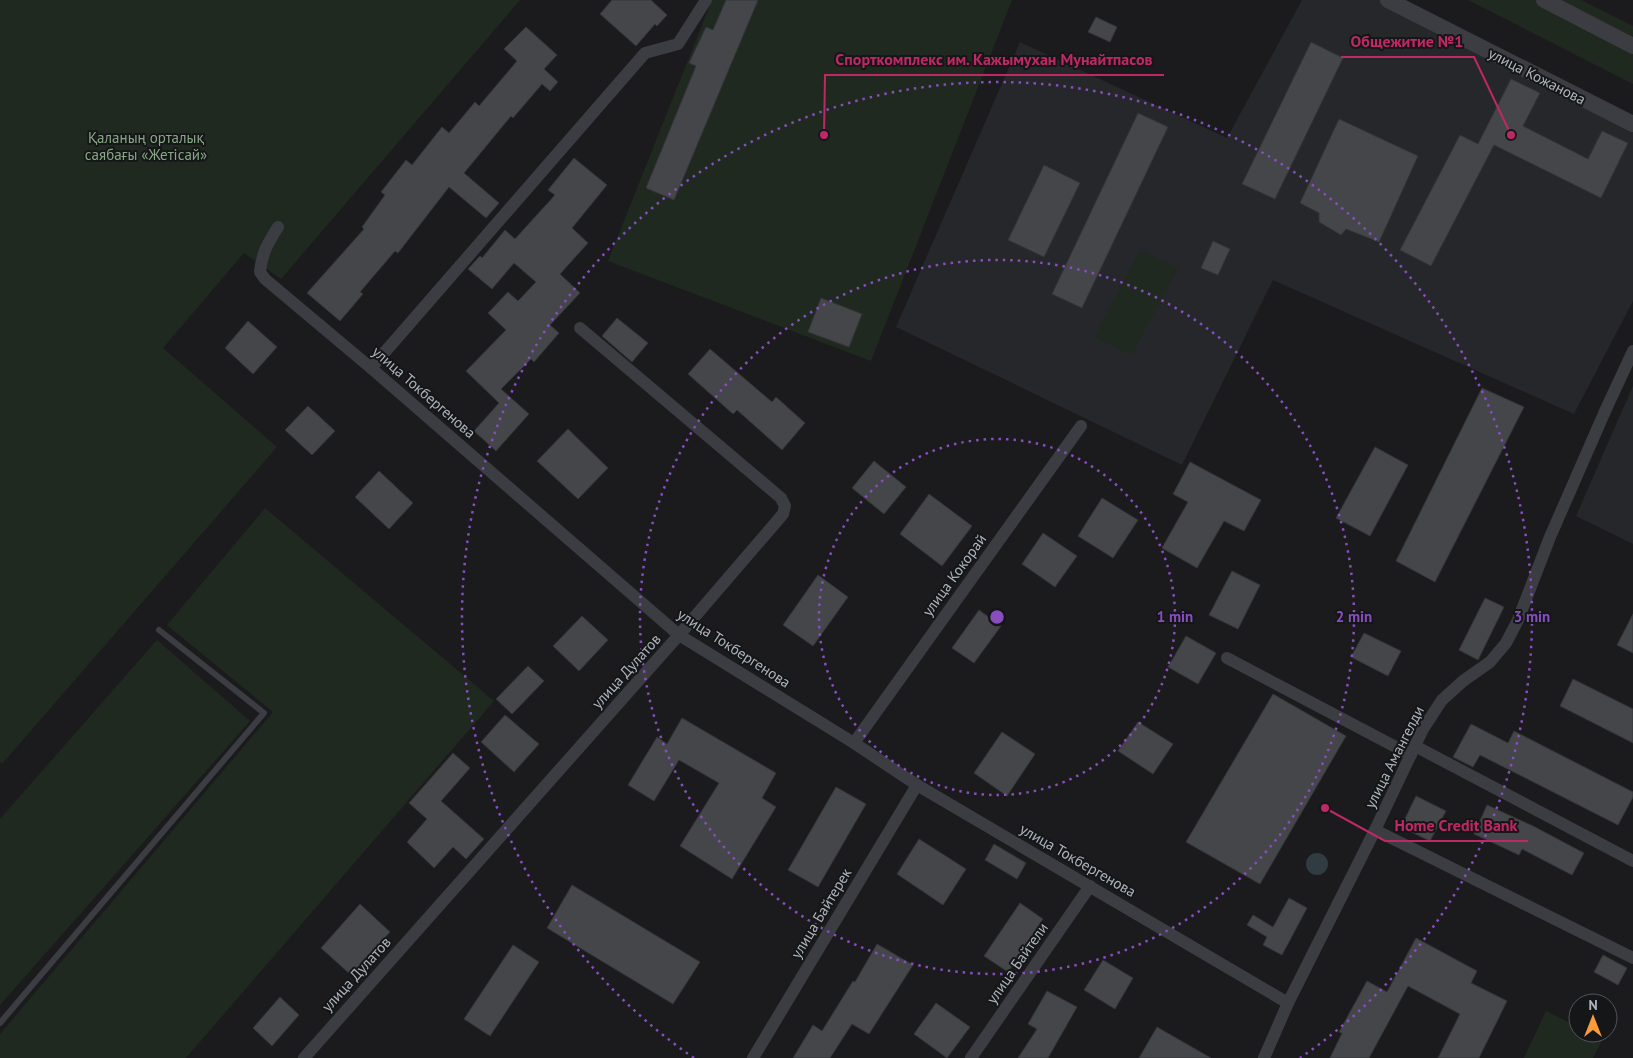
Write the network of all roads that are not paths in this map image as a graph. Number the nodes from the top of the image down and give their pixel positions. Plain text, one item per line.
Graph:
1 (706, 0) edge
2 (1388, 0) edge
3 (1544, 0) edge
4 (1633, 46) edge
5 (1633, 124) edge
6 (278, 227) dead end
7 (580, 328) dead end
8 (1633, 350) edge
9 (371, 368) junction
10 (1081, 426) dead end
11 (159, 630) dead end
12 (679, 635) junction
13 (1226, 658) dead end
14 (854, 743) junction
15 (1413, 751) junction
16 (917, 785) junction
17 (1375, 830) junction
18 (1633, 861) edge
19 (1090, 886) junction
20 (1633, 958) edge
21 (1288, 1003) junction
22 (0, 1023) edge
23 (304, 1058) edge
24 (753, 1058) edge
25 (971, 1058) edge
26 (1264, 1058) edge

1 - 9 street
2 - 5 street, улица Кожанова
3 - 4 street
6 - 9 street, улица Токбергенова
7 - 12 street, улица Дулатов
8 - 15 street, улица Амангелди
9 - 12 street, улица Токбергенова
10 - 14 street, улица Кокорай
11 - 22 lane
12 - 14 street, улица Токбергенова
12 - 23 street, улица Дулатов
13 - 15 street
14 - 16 street, улица Токбергенова
15 - 17 street, улица Амангелди
15 - 18 street
16 - 19 street, улица Токбергенова
16 - 24 street, улица Байтерек
17 - 20 street
17 - 21 street, улица Амангелди
19 - 21 street, улица Токбергенова
19 - 25 street, улица Байтели
21 - 26 street, улица Амангелди

